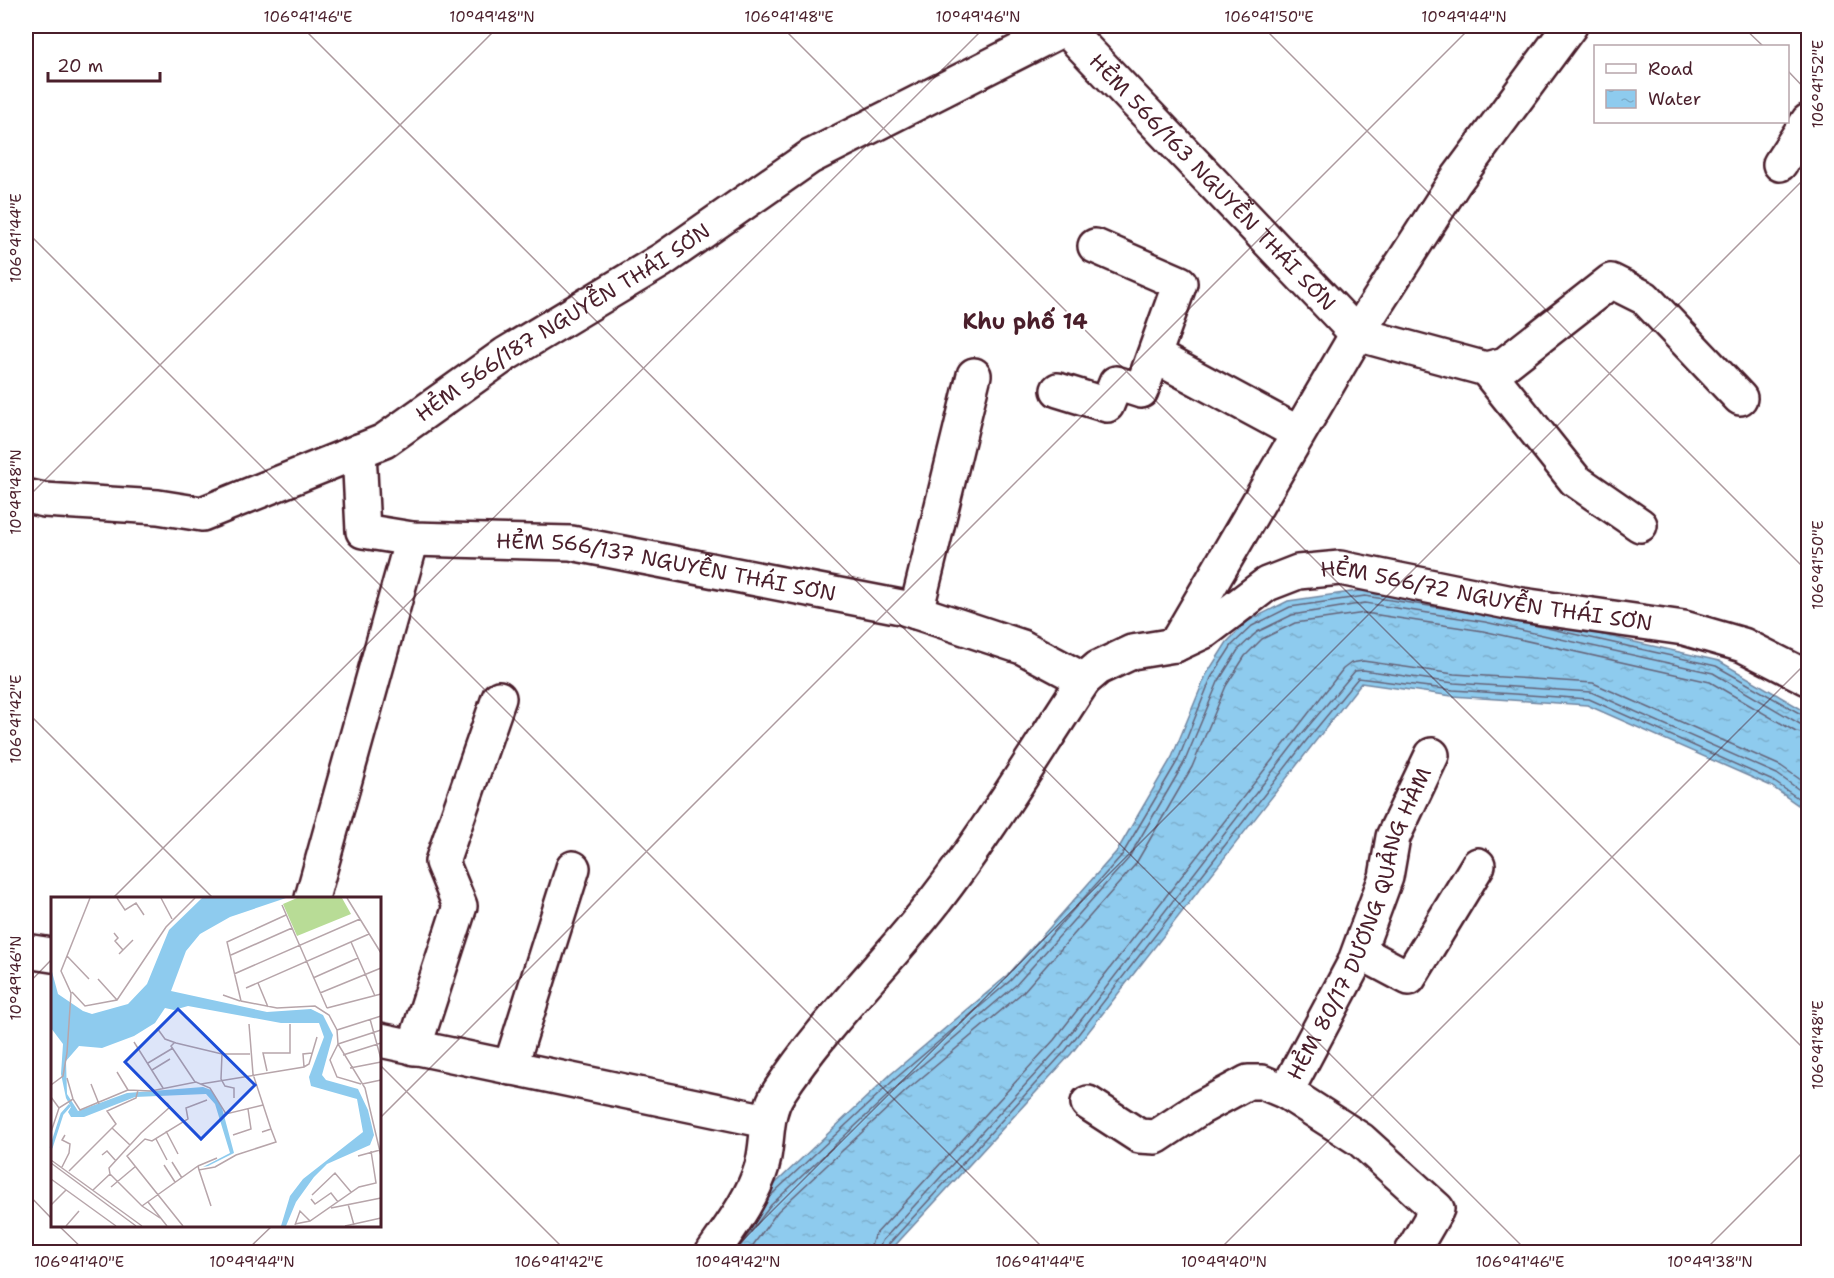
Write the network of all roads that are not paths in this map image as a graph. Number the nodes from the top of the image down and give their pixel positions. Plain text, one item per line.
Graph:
1 (1570, 26) edge
2 (1068, 27) edge
3 (1809, 122) edge
4 (1780, 164) dead end
5 (1095, 246) dead end
6 (1356, 334) junction
7 (1155, 356) junction
8 (1486, 369) junction
9 (974, 375) dead end
10 (1058, 390) dead end
11 (1740, 398) dead end
12 (1298, 433) junction
13 (359, 451) junction
14 (26, 496) edge
15 (1640, 525) dead end
16 (412, 539) junction
17 (916, 612) junction
18 (1175, 645) junction
19 (1809, 678) edge
20 (1084, 680) junction
21 (499, 698) dead end
22 (1432, 755) dead end
23 (1478, 865) dead end
24 (573, 868) dead end
25 (312, 897) edge
26 (26, 951) edge
27 (1360, 952) junction
28 (51, 955) edge
29 (381, 1040) edge
30 (414, 1048) junction
31 (510, 1068) junction
32 (1286, 1092) junction
33 (1088, 1103) dead end
34 (767, 1121) junction
35 (713, 1252) edge
36 (1412, 1252) edge

1 - 6 street
2 - 6 street, HẺM 566/163 NGUYỄN THÁI SƠN
2 - 13 street, HẺM 566/187 NGUYỄN THÁI SƠN
3 - 4 street
5 - 7 street
6 - 8 street
6 - 12 street
7 - 10 street
7 - 12 street
8 - 11 street
8 - 15 street
9 - 17 street
12 - 18 street
13 - 14 street, HẺM 566/187 NGUYỄN THÁI SƠN
13 - 16 street, HẺM 566/137 NGUYỄN THÁI SƠN
16 - 17 street, HẺM 566/137 NGUYỄN THÁI SƠN
16 - 25 street
17 - 20 street, HẺM 566/137 NGUYỄN THÁI SƠN
18 - 19 street, HẺM 566/72 NGUYỄN THÁI SƠN
18 - 20 street, HẺM 566/72 NGUYỄN THÁI SƠN
20 - 34 street
21 - 30 street
22 - 27 street, HẺM 80/17 DƯƠNG QUẢNG HÀM
23 - 27 street
24 - 31 street
26 - 28 street
27 - 32 street, HẺM 80/17 DƯƠNG QUẢNG HÀM
29 - 30 street
30 - 31 street
31 - 34 street
32 - 33 street, HẺM 80/17 DƯƠNG QUẢNG HÀM
32 - 36 street, HẺM 80/17 DƯƠNG QUẢNG HÀM
34 - 35 street

